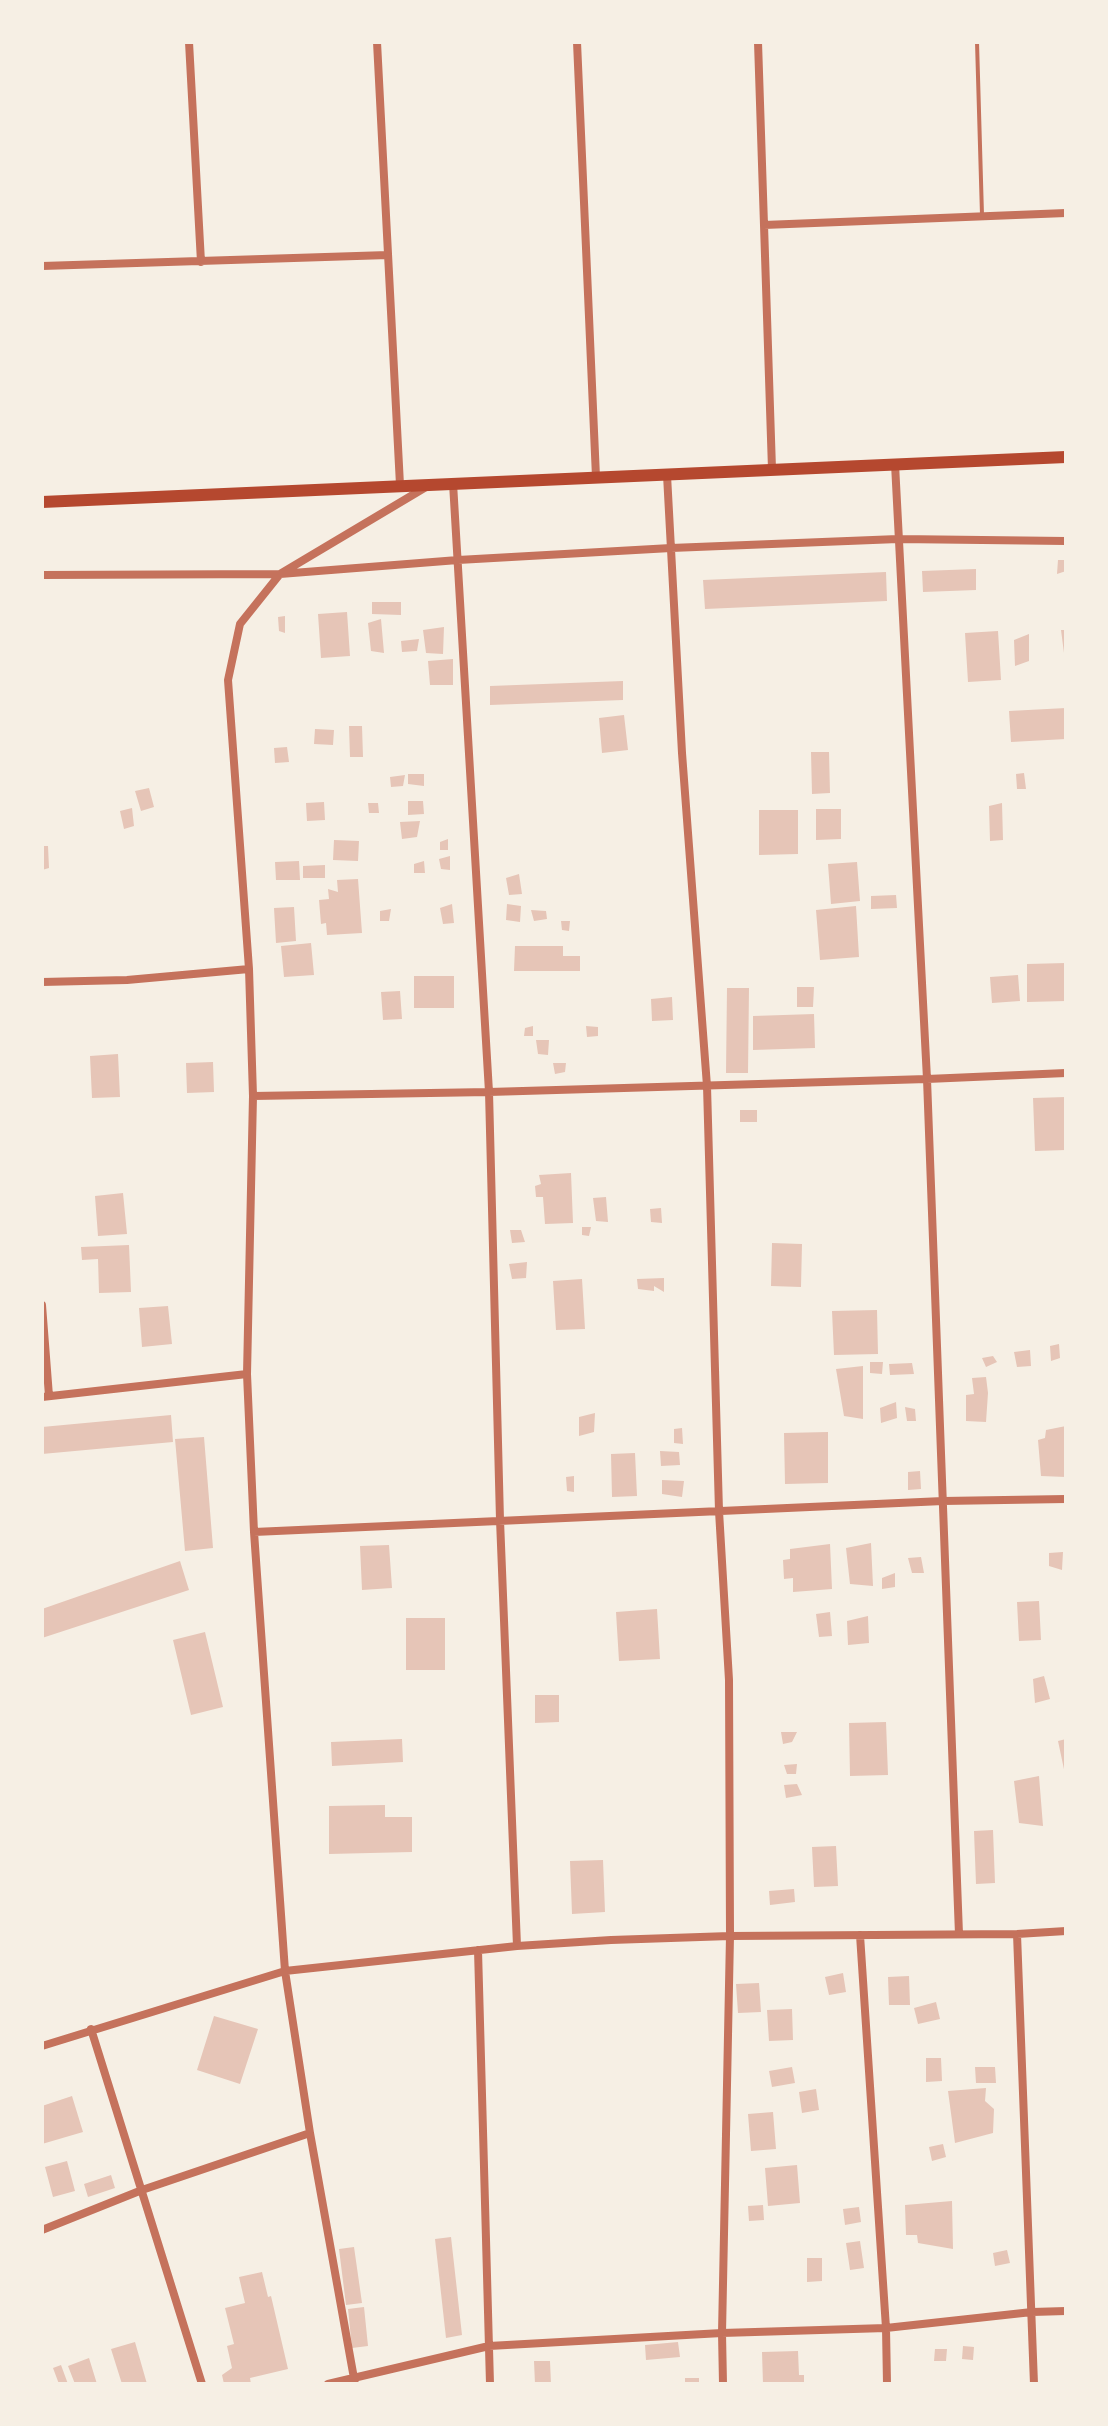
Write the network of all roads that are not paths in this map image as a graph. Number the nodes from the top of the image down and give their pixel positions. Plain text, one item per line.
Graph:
1 (189, 42) edge
2 (377, 42) edge
3 (577, 42) edge
4 (758, 42) edge
5 (977, 42) edge
6 (1066, 213) edge
7 (982, 215) junction
8 (764, 225) junction
9 (388, 255) junction
10 (201, 262) junction
11 (42, 266) edge
12 (1066, 457) edge
13 (895, 464) junction
14 (772, 469) junction
15 (667, 475) junction
16 (596, 477) junction
17 (453, 483) junction
18 (430, 484) junction
19 (400, 485) junction
20 (42, 502) edge
21 (898, 539) junction
22 (1066, 541) edge
23 (671, 548) junction
24 (458, 560) junction
25 (280, 574) junction
26 (42, 575) edge
27 (249, 969) junction
28 (42, 982) edge
29 (1066, 1073) edge
30 (927, 1079) junction
31 (707, 1086) junction
32 (489, 1092) junction
33 (253, 1096) junction
34 (42, 1305) edge
35 (247, 1374) junction
36 (45, 1397) edge
37 (1066, 1499) edge
38 (943, 1501) junction
39 (719, 1511) junction
40 (500, 1520) junction
41 (254, 1532) junction
42 (1066, 1931) edge
43 (959, 1934) junction
44 (1017, 1934) junction
45 (860, 1935) junction
46 (730, 1936) junction
47 (517, 1946) junction
48 (478, 1950) junction
49 (285, 1971) junction
50 (91, 2029) junction
51 (42, 2046) edge
52 (310, 2133) junction
53 (142, 2190) junction
54 (42, 2230) edge
55 (1066, 2311) edge
56 (1032, 2312) junction
57 (886, 2328) junction
58 (722, 2333) junction
59 (489, 2346) junction
60 (355, 2381) edge
61 (202, 2384) edge
62 (328, 2384) edge
63 (490, 2384) edge
64 (723, 2384) edge
65 (887, 2384) edge
66 (1034, 2384) edge

1 - 10 street
2 - 9 street
3 - 16 street
4 - 8 street
5 - 7 lane
6 - 7 street
7 - 8 street
8 - 14 street
9 - 10 street
9 - 19 street
10 - 11 street
12 - 13 main road
13 - 14 main road
13 - 21 street
14 - 15 main road
15 - 16 main road
15 - 23 street
16 - 17 main road
17 - 18 main road
17 - 24 street
18 - 19 main road
18 - 25 street
19 - 20 main road
21 - 22 street
21 - 23 street
21 - 30 street
23 - 24 street
23 - 31 street
24 - 25 street
24 - 32 street
25 - 26 street
25 - 27 street
27 - 28 street
27 - 33 street
29 - 30 street
30 - 31 street
30 - 38 street
31 - 32 street
31 - 39 street
32 - 33 street
32 - 40 street
33 - 35 street
34 - 36 street
35 - 36 street
35 - 41 street
37 - 38 street
38 - 39 street
38 - 43 street
39 - 40 street
39 - 46 street
40 - 41 street
40 - 47 street
41 - 49 street
42 - 44 street
43 - 44 street
43 - 45 street
44 - 56 street
45 - 46 street
45 - 57 street
46 - 47 street
46 - 58 street
47 - 48 street
48 - 49 street
48 - 59 street
49 - 50 street
49 - 52 street
50 - 51 street
50 - 53 street
52 - 53 street
52 - 60 street
53 - 54 street
53 - 61 street
55 - 56 street
56 - 57 street
56 - 66 street
57 - 58 street
57 - 65 street
58 - 59 street
58 - 64 street
59 - 60 street
59 - 63 street
60 - 62 street

